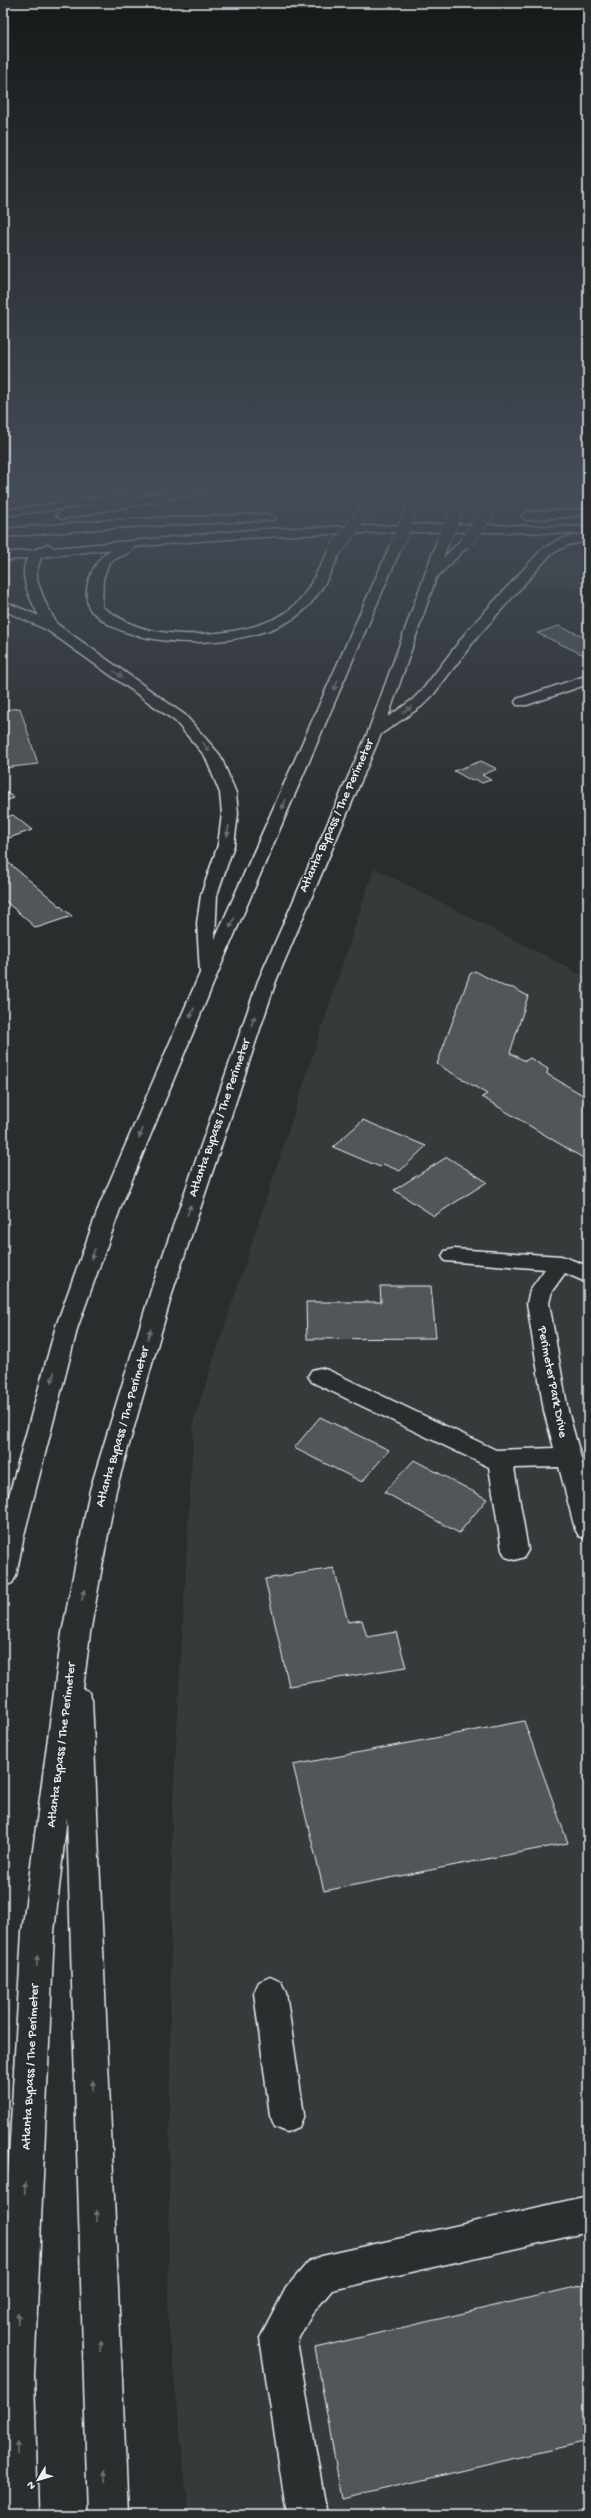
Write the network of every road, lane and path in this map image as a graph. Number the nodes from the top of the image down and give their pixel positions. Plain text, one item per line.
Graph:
1 (6, 606) edge
2 (39, 606) edge
3 (96, 606) edge
4 (301, 606) edge
5 (370, 606) edge
6 (420, 606) edge
7 (498, 606) edge
8 (52, 627) junction
9 (586, 673) edge
10 (522, 702) dead end
11 (375, 732) junction
12 (207, 977) junction
13 (453, 1256) dead end
14 (561, 1263) junction
15 (588, 1275) edge
16 (320, 1376) dead end
17 (569, 1458) junction
18 (500, 1460) junction
19 (588, 1529) edge
20 (515, 1550) dead end
21 (3, 1576) edge
22 (76, 1634) junction
23 (270, 1993) dead end
24 (287, 2115) dead end
25 (588, 2214) edge
26 (18, 2515) edge
27 (108, 2515) edge
28 (307, 2515) edge

1 - 8 main road
2 - 8 main road
3 - 4 main road, bridge
5 -> 12 main road, bridge
6 - 11 main road, Atlanta Bypass / The Perimeter
11 -> 7 main road
8 -> 12 main road
9 - 10 main road
22 -> 11 main road, Atlanta Bypass / The Perimeter
12 -> 21 main road
13 - 14 main road
14 - 15 main road
14 - 17 main road, Perimeter Park Drive
16 - 18 main road
17 - 18 main road
17 - 19 main road, Perimeter Park Drive
18 - 20 main road
26 -> 22 main road, Atlanta Bypass / The Perimeter
27 -> 22 main road
23 - 24 main road
25 - 28 main road

